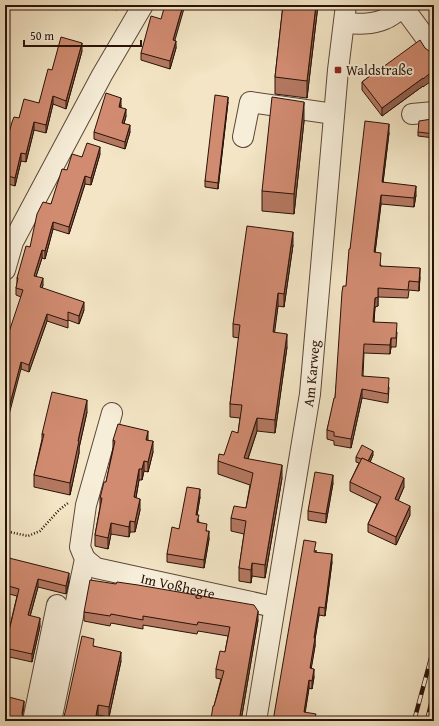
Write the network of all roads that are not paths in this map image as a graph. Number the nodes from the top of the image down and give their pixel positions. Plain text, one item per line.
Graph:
1 (143, 5) edge
2 (404, 6) edge
3 (345, 14) edge
4 (434, 49) edge
5 (434, 112) edge
6 (334, 114) junction
7 (412, 114) dead end
8 (243, 137) dead end
9 (5, 270) edge
10 (112, 413) dead end
11 (85, 560) junction
12 (57, 605) dead end
13 (274, 607) junction
14 (33, 721) edge
15 (51, 721) edge
16 (256, 721) edge

1 - 9 street
2 - 3 street
2 - 4 street
3 - 6 street, Am Karweg
5 - 7 street
6 - 8 street
6 - 13 street, Am Karweg
10 - 11 street
11 - 13 street, Im Voßhegte
11 - 15 street
12 - 14 street
13 - 16 street, Am Karweg

